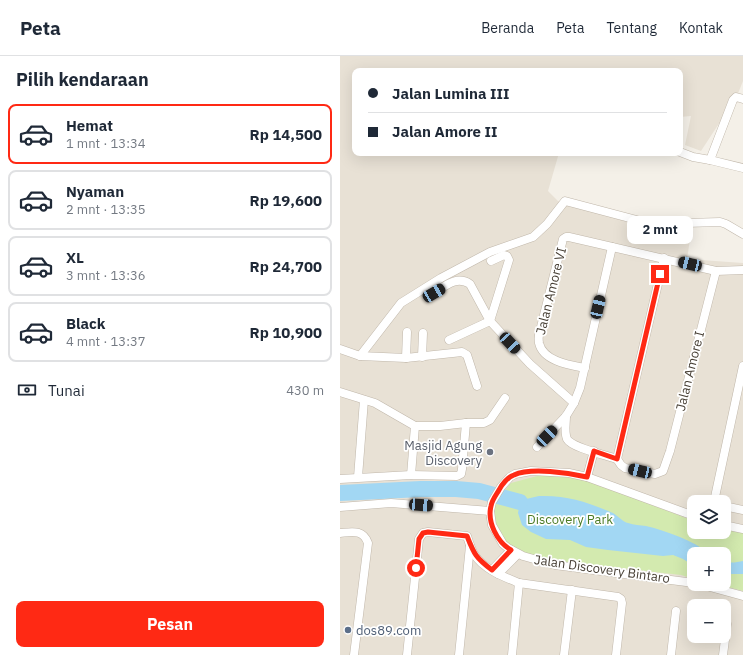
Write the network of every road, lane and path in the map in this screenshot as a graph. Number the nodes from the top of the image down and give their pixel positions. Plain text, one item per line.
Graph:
1 (743, 99) edge
2 (683, 153) edge
3 (710, 160) junction
4 (743, 168) edge
5 (743, 234) edge
6 (612, 247) junction
7 (664, 258) junction
8 (491, 261) dead end
9 (716, 270) junction
10 (743, 270) edge
11 (434, 293) dead end
12 (490, 321) junction
13 (407, 332) dead end
14 (423, 333) dead end
15 (449, 340) dead end
16 (340, 349) edge
17 (360, 356) junction
18 (422, 357) junction
19 (406, 358) junction
20 (743, 366) edge
21 (585, 368) junction
22 (741, 385) edge
23 (477, 386) dead end
24 (340, 392) edge
25 (505, 398) dead end
26 (364, 400) junction
27 (574, 403) junction
28 (734, 407) junction
29 (743, 409) edge
30 (566, 416) junction
31 (466, 423) junction
32 (415, 426) junction
33 (537, 447) dead end
34 (594, 451) junction
35 (617, 459) junction
36 (411, 475) junction
37 (358, 477) junction
38 (587, 477) junction
39 (340, 479) edge
40 (715, 495) edge
41 (340, 507) edge
42 (731, 507) edge
43 (743, 510) edge
44 (490, 511) junction
45 (687, 513) edge
46 (731, 526) edge
47 (743, 529) edge
48 (340, 533) edge
49 (470, 545) junction
50 (514, 552) junction
51 (495, 572) junction
52 (687, 582) edge
53 (519, 583) junction
54 (572, 590) junction
55 (725, 591) edge
56 (743, 596) edge
57 (676, 611) dead end
58 (725, 643) edge
59 (354, 655) edge
60 (407, 655) edge
61 (459, 655) edge
62 (512, 655) edge
63 (564, 655) edge
64 (616, 655) edge
65 (671, 655) edge
66 (723, 655) edge

1 - 3 street
2 - 3 street
3 - 4 street
5 - 17 street
6 - 7 street
6 - 21 street
6 - 21 street, Jalan Amore VI
7 - 9 street
7 - 35 street
8 - 12 street
9 - 10 street
9 - 35 street, Jalan Amore I
11 - 12 street
12 - 15 street
12 - 27 street
13 - 19 street
14 - 18 street
16 - 17 street
17 - 19 street
18 - 19 street
18 - 23 street
20 - 22 street
21 - 27 street
22 - 28 street
24 - 26 street
25 - 31 street
26 - 32 street
26 - 37 street
27 - 30 street
28 - 29 street
28 - 40 street
30 - 33 street
30 - 34 street
31 - 32 street
31 - 36 street
32 - 36 street
34 - 35 street
34 - 38 street
36 - 37 street
37 - 39 street
38 - 44 street, Jalan Discovery Bintaro
38 - 45 street, Jalan Discovery Bintaro
41 - 44 street
42 - 43 street
44 - 50 street, Jalan Discovery Bintaro
46 - 47 street
48 - 59 street
49 - 51 street
49 - 60 street
49 - 61 street
50 - 51 street
50 - 52 street, Jalan Discovery Bintaro
51 - 53 street
53 - 54 street
53 - 62 street
54 - 63 street
54 - 64 street
55 - 56 street
57 - 65 street
58 - 66 street

